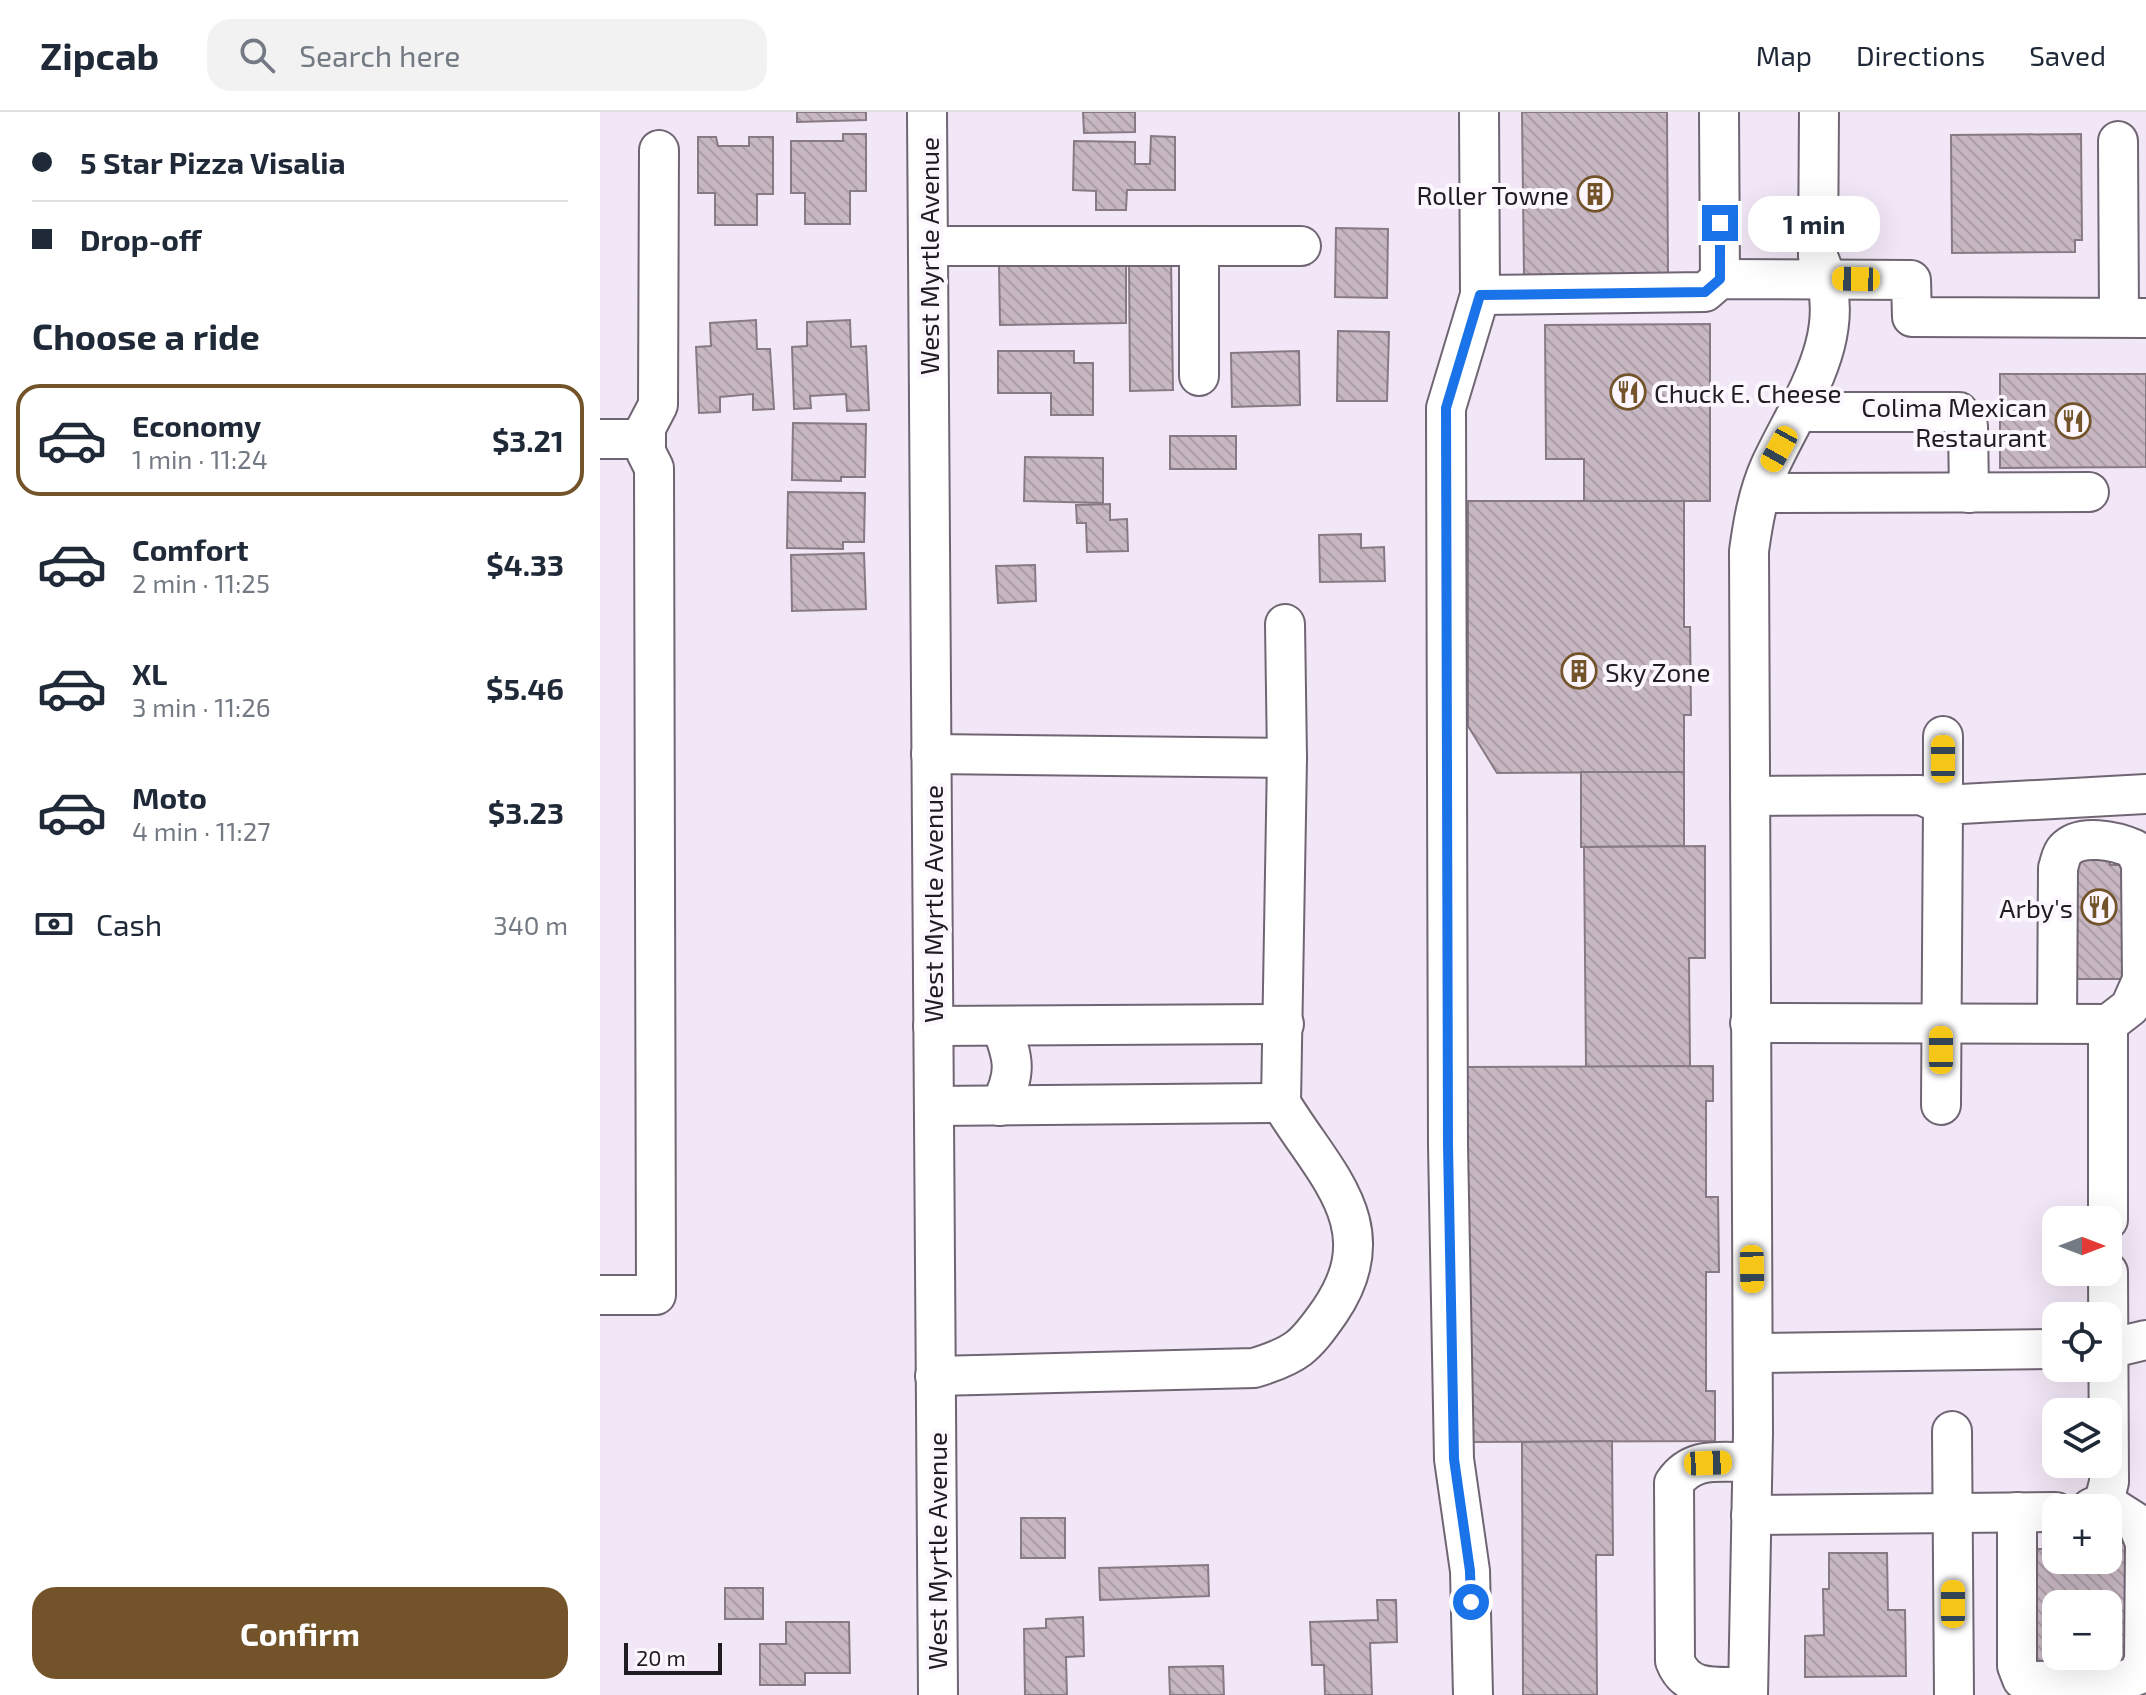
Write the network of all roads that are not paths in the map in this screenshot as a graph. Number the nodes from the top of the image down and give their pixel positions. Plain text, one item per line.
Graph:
1 (927, 112) edge
2 (1479, 112) edge
3 (1719, 112) edge
4 (1819, 112) edge
5 (2118, 141) dead end
6 (659, 150) dead end
7 (928, 246) junction
8 (1199, 246) junction
9 (1301, 246) dead end
10 (1720, 279) junction
11 (1829, 279) junction
12 (1480, 295) junction
13 (2132, 317) edge
14 (1199, 376) dead end
15 (1800, 412) junction
16 (600, 439) edge
17 (646, 439) junction
18 (2089, 492) dead end
19 (1761, 493) junction
20 (1969, 493) junction
21 (1285, 624) dead end
22 (1943, 736) dead end
23 (931, 754) junction
24 (1287, 758) junction
25 (2146, 794) edge
26 (1750, 796) junction
27 (1943, 805) junction
28 (1750, 1023) junction
29 (1941, 1023) junction
30 (2057, 1023) junction
31 (1284, 1024) junction
32 (2108, 1024) junction
33 (933, 1026) junction
34 (1001, 1026) junction
35 (1281, 1103) junction
36 (1941, 1105) dead end
37 (934, 1106) junction
38 (1000, 1106) junction
39 (2108, 1206) edge
40 (600, 1295) edge
41 (2146, 1340) edge
42 (2122, 1346) edge
43 (2042, 1349) edge
44 (1753, 1353) junction
45 (935, 1376) junction
46 (2108, 1382) edge
47 (1952, 1431) dead end
48 (1752, 1462) junction
49 (2103, 1494) edge
50 (2017, 1512) junction
51 (2042, 1512) edge
52 (1952, 1513) junction
53 (1751, 1515) junction
54 (2122, 1516) edge
55 (1748, 1691) edge
56 (938, 1695) edge
57 (1473, 1695) edge
58 (1954, 1695) edge

1 - 7 street, West Myrtle Avenue
2 - 12 street
3 - 10 street
4 - 11 street
5 - 13 street
6 - 17 street
7 - 8 street
7 - 23 street, West Myrtle Avenue
8 - 9 street
8 - 14 street
10 - 11 street
10 - 12 street
11 - 13 street
11 - 15 street
12 - 57 street
15 - 19 street
15 - 20 street
16 - 17 street
17 - 40 street
18 - 20 street
19 - 20 street
19 - 26 street
21 - 24 street
22 - 27 street
23 - 24 street
23 - 33 street, West Myrtle Avenue
24 - 31 street
25 - 27 street
26 - 27 street
26 - 28 street
27 - 29 street
28 - 29 street
28 - 44 street
29 - 30 street
29 - 36 street
30 - 32 street
30 - 32 street
31 - 34 street
31 - 35 street
32 - 39 street
33 - 34 street
33 - 37 street, West Myrtle Avenue
34 - 38 street
35 - 38 street
35 - 45 street
37 - 38 street
37 - 45 street, West Myrtle Avenue
41 - 42 street
43 - 44 street
44 - 48 street
45 - 56 street, West Myrtle Avenue
46 - 49 street
47 - 52 street
48 - 53 street
48 - 55 street
50 - 51 street
50 - 52 street
50 - 54 street
52 - 53 street
52 - 58 street
53 - 55 street

